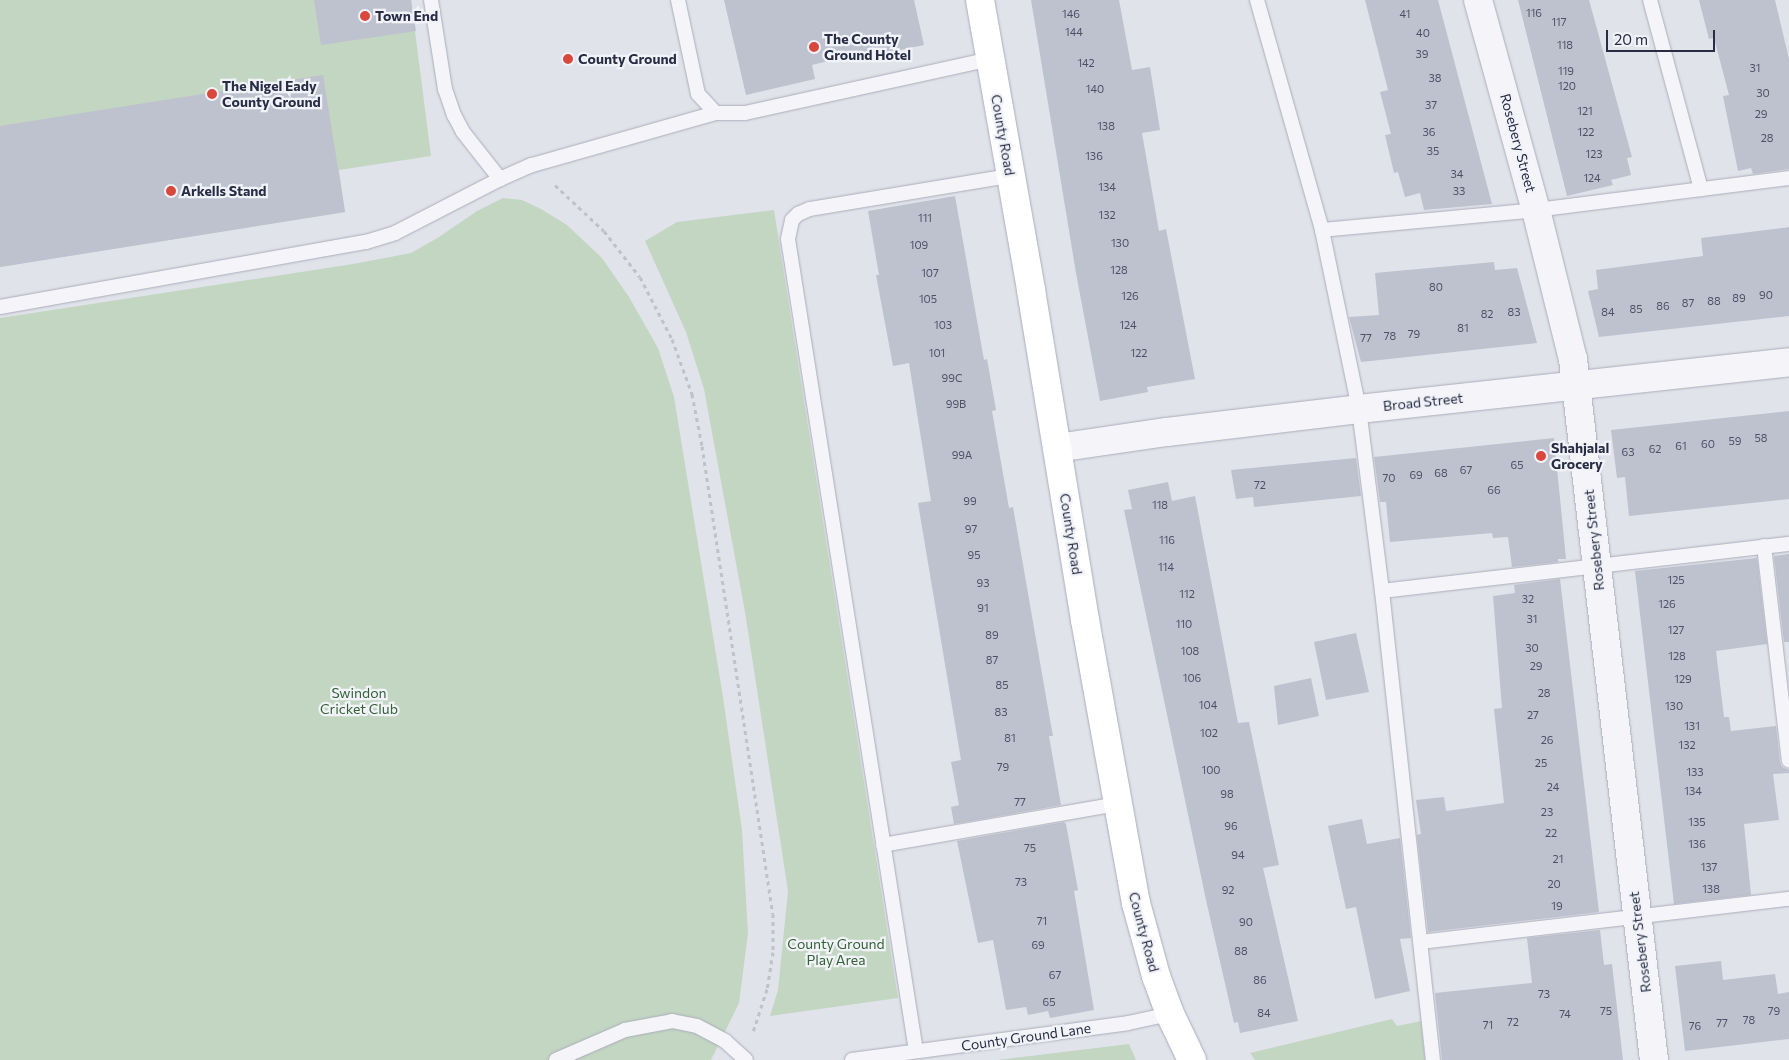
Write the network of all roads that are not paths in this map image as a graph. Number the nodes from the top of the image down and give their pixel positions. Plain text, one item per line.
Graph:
1 (431, 0) edge
2 (678, 0) edge
3 (980, 0) edge
4 (1257, 0) edge
5 (1478, 0) edge
6 (1650, 0) edge
7 (990, 59) junction
8 (716, 113) junction
9 (1010, 176) junction
10 (500, 178) junction
11 (1789, 178) edge
12 (1701, 188) junction
13 (1536, 210) junction
14 (1322, 230) junction
15 (0, 307) edge
16 (1789, 362) edge
17 (1577, 386) junction
18 (1359, 409) junction
19 (1057, 448) junction
20 (1789, 544) edge
21 (1764, 546) junction
22 (1597, 565) junction
23 (1382, 591) junction
24 (1789, 761) edge
25 (1118, 804) junction
26 (884, 845) junction
27 (1789, 900) edge
28 (1637, 916) junction
29 (1421, 942) junction
30 (1170, 1014) junction
31 (916, 1051) junction
32 (744, 1058) edge
33 (556, 1060) edge
34 (852, 1060) edge
35 (1192, 1060) edge
36 (1433, 1060) edge
37 (1654, 1060) edge

1 - 10 lane
2 - 8 lane
3 - 7 main road, County Road
4 - 14 lane
5 - 13 street, Rosebery Street
6 - 12 lane
7 - 8 lane
7 - 9 main road, County Road
8 - 10 lane
9 - 19 main road, County Road
9 - 26 lane
10 - 15 lane
11 - 12 lane
12 - 13 lane
13 - 14 lane
13 - 17 street, Rosebery Street
14 - 18 lane
16 - 17 street, Broad Street
17 - 18 street, Broad Street
17 - 22 street, Rosebery Street
18 - 19 street, Broad Street
18 - 23 lane
19 - 25 main road, County Road
20 - 21 lane
21 - 22 lane
21 - 24 lane
22 - 23 lane
22 - 28 street, Rosebery Street
23 - 29 lane
25 - 26 lane
25 - 30 main road, County Road
26 - 31 lane
27 - 28 lane
28 - 29 lane
28 - 37 street, Rosebery Street
29 - 36 lane
30 - 31 lane, County Ground Lane
30 - 35 main road, County Road
31 - 34 lane, County Ground Lane
32 - 33 lane

